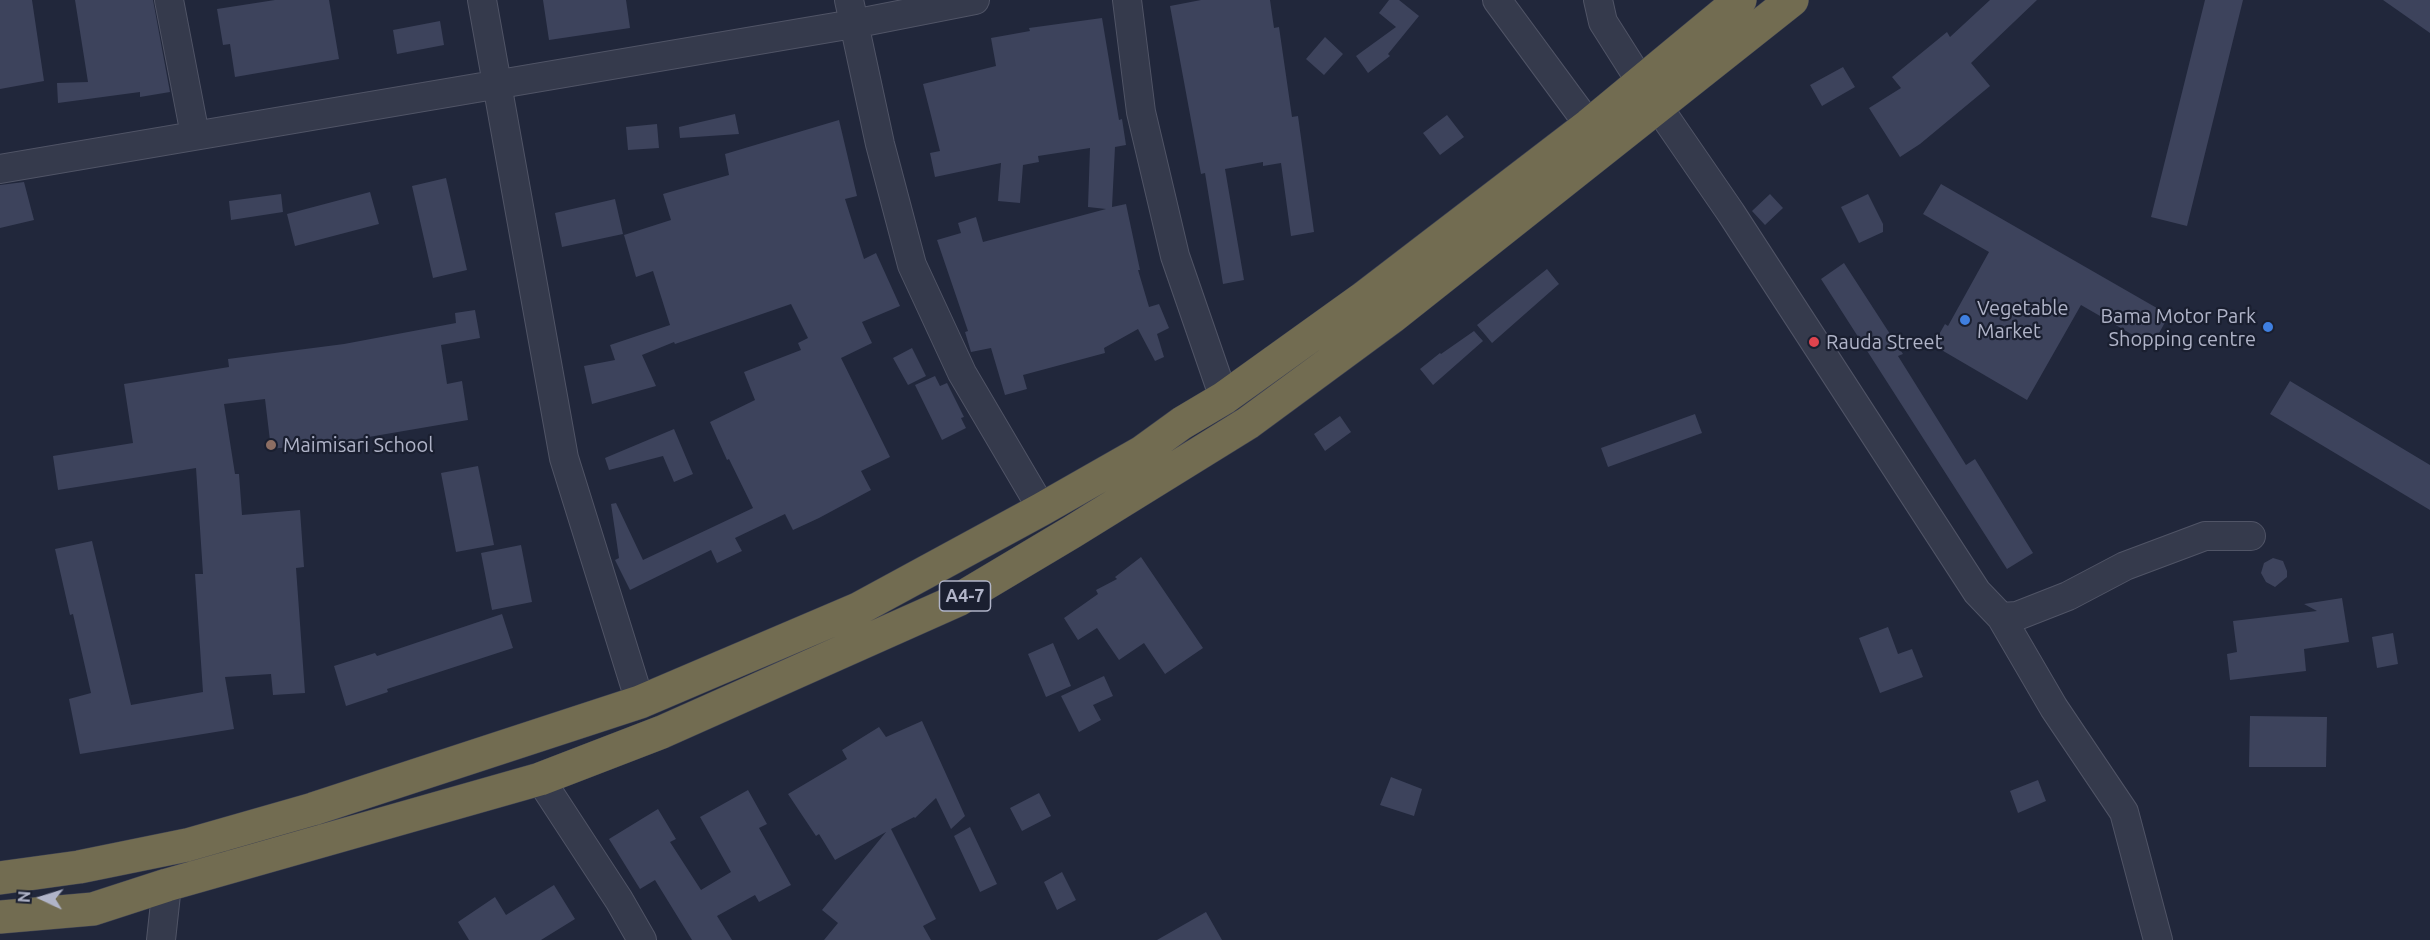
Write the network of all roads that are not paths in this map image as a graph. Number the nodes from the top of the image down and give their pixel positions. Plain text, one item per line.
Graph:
1 (169, 0) edge
2 (482, 0) edge
3 (975, 0) edge
4 (1127, 0) edge
5 (1497, 0) edge
6 (1598, 0) edge
7 (1740, 0) edge
8 (1792, 0) edge
9 (851, 12) edge
10 (496, 84) junction
11 (1650, 94) junction
12 (1589, 124) junction
13 (195, 135) junction
14 (0, 169) edge
15 (1305, 340) junction
16 (1323, 367) junction
17 (1224, 398) junction
18 (1042, 509) junction
19 (2251, 536) dead end
20 (2001, 617) junction
21 (640, 702) junction
22 (540, 779) junction
23 (0, 878) edge
24 (167, 885) junction
25 (0, 917) edge
26 (161, 940) edge
27 (642, 940) edge
28 (2158, 940) edge

1 - 13 street
2 - 10 street
3 - 9 street
4 - 17 street
5 - 12 street
6 - 11 street
7 - 11 highway, A4-7
8 - 11 highway, A4-7
9 - 10 street
9 - 18 street
10 - 13 street
10 - 21 street
11 - 12 highway, A4-7
11 - 16 highway, A4-7
11 - 20 street
12 - 15 highway, A4-7
13 - 14 street
15 - 16 highway
15 - 17 highway, A4-7
16 - 22 highway, A4-7
17 - 18 highway, A4-7
18 - 21 highway, A4-7
19 - 20 street
20 - 28 street
21 - 23 highway, A4-7
22 - 24 highway, A4-7
22 - 27 street
24 - 25 highway, A4-7
24 - 26 street

